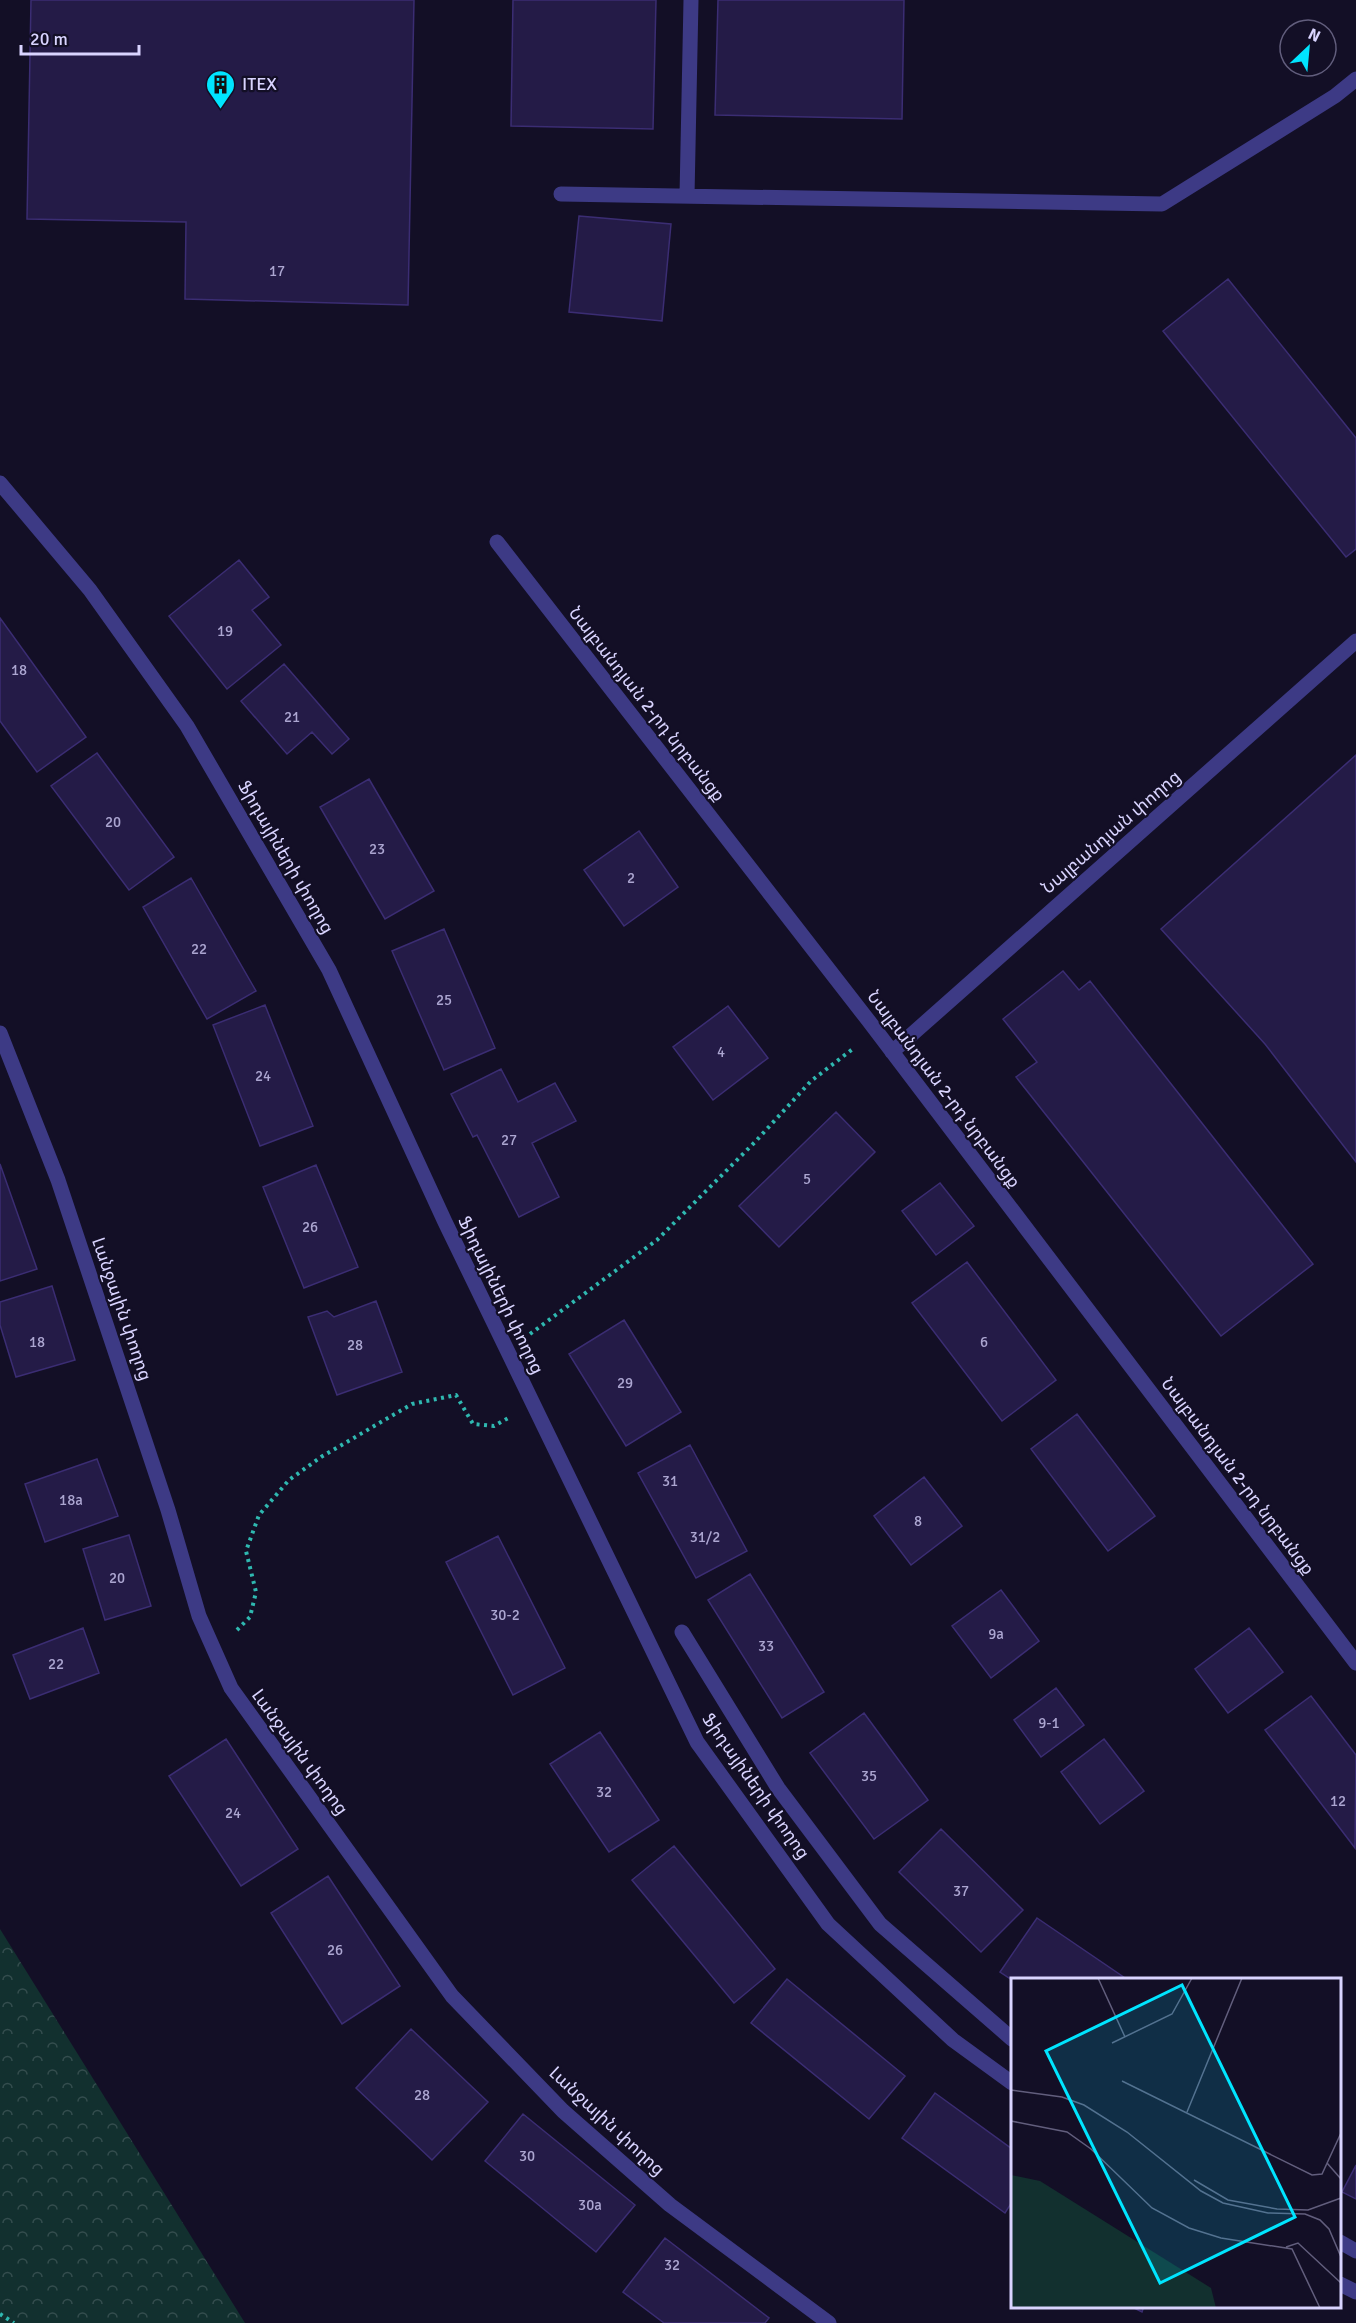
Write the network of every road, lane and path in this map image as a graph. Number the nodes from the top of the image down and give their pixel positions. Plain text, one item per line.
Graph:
1 (691, 0) edge
2 (1356, 79) edge
3 (561, 194) dead end
4 (687, 196) junction
5 (0, 483) edge
6 (497, 542) dead end
7 (1356, 641) edge
8 (876, 1031) junction
9 (0, 1033) edge
10 (892, 1052) junction
11 (507, 1350) junction
12 (532, 1404) junction
13 (682, 1632) dead end
14 (214, 1652) junction
15 (1356, 1663) edge
16 (1011, 2038) edge
17 (1011, 2082) edge
18 (1341, 2243) edge
19 (1356, 2251) edge
20 (1341, 2284) edge
21 (1356, 2292) edge
22 (0, 2314) edge
23 (14, 2323) edge
24 (829, 2323) edge

1 - 4 street
2 - 4 street
3 - 4 street
5 - 11 street, Ֆիդայիների փողոց
6 - 8 street, Նալբանդյան 2-րդ նրբանցք
7 - 10 street, Նալբանդյան փողոց
8 - 10 street, Նալբանդյան 2-րդ նրբանցք
8 - 11 path
9 - 14 street, Լանջային փողոց
10 - 15 street, Նալբանդյան 2-րդ նրբանցք
11 - 12 street, Ֆիդայիների փողոց
12 - 14 path
12 - 17 street, Ֆիդայիների փողոց
13 - 16 street
14 - 24 street, Լանջային փողոց
18 - 19 street
20 - 21 street
22 - 23 path

